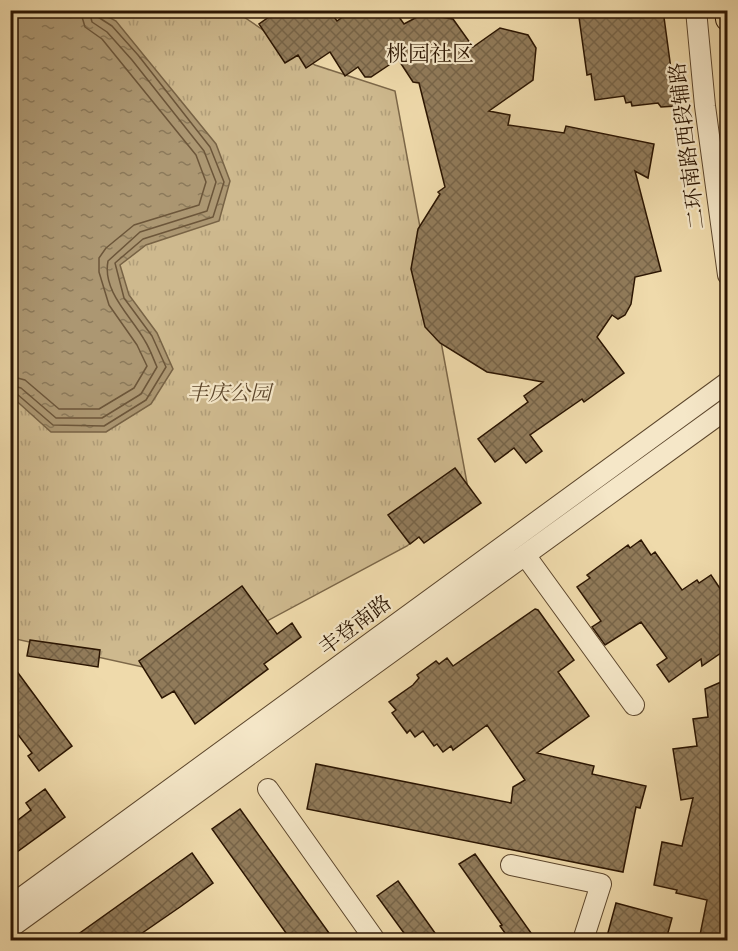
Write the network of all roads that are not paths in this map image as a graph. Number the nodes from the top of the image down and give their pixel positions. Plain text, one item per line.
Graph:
1 (696, 10) edge
2 (727, 10) edge
3 (728, 19) edge
4 (728, 275) edge
5 (728, 382) edge
6 (728, 408) edge
7 (525, 555) junction
8 (634, 705) dead end
9 (268, 789) dead end
10 (511, 865) dead end
11 (10, 906) edge
12 (10, 928) edge
13 (375, 940) edge
14 (583, 940) edge

1 - 4 street, 二环南路西段辅路
2 - 3 main road
5 - 11 street, 丰登南路
6 - 7 street, 丰登南路
7 - 8 street
7 - 12 street, 丰登南路
9 - 13 street
10 - 14 street

